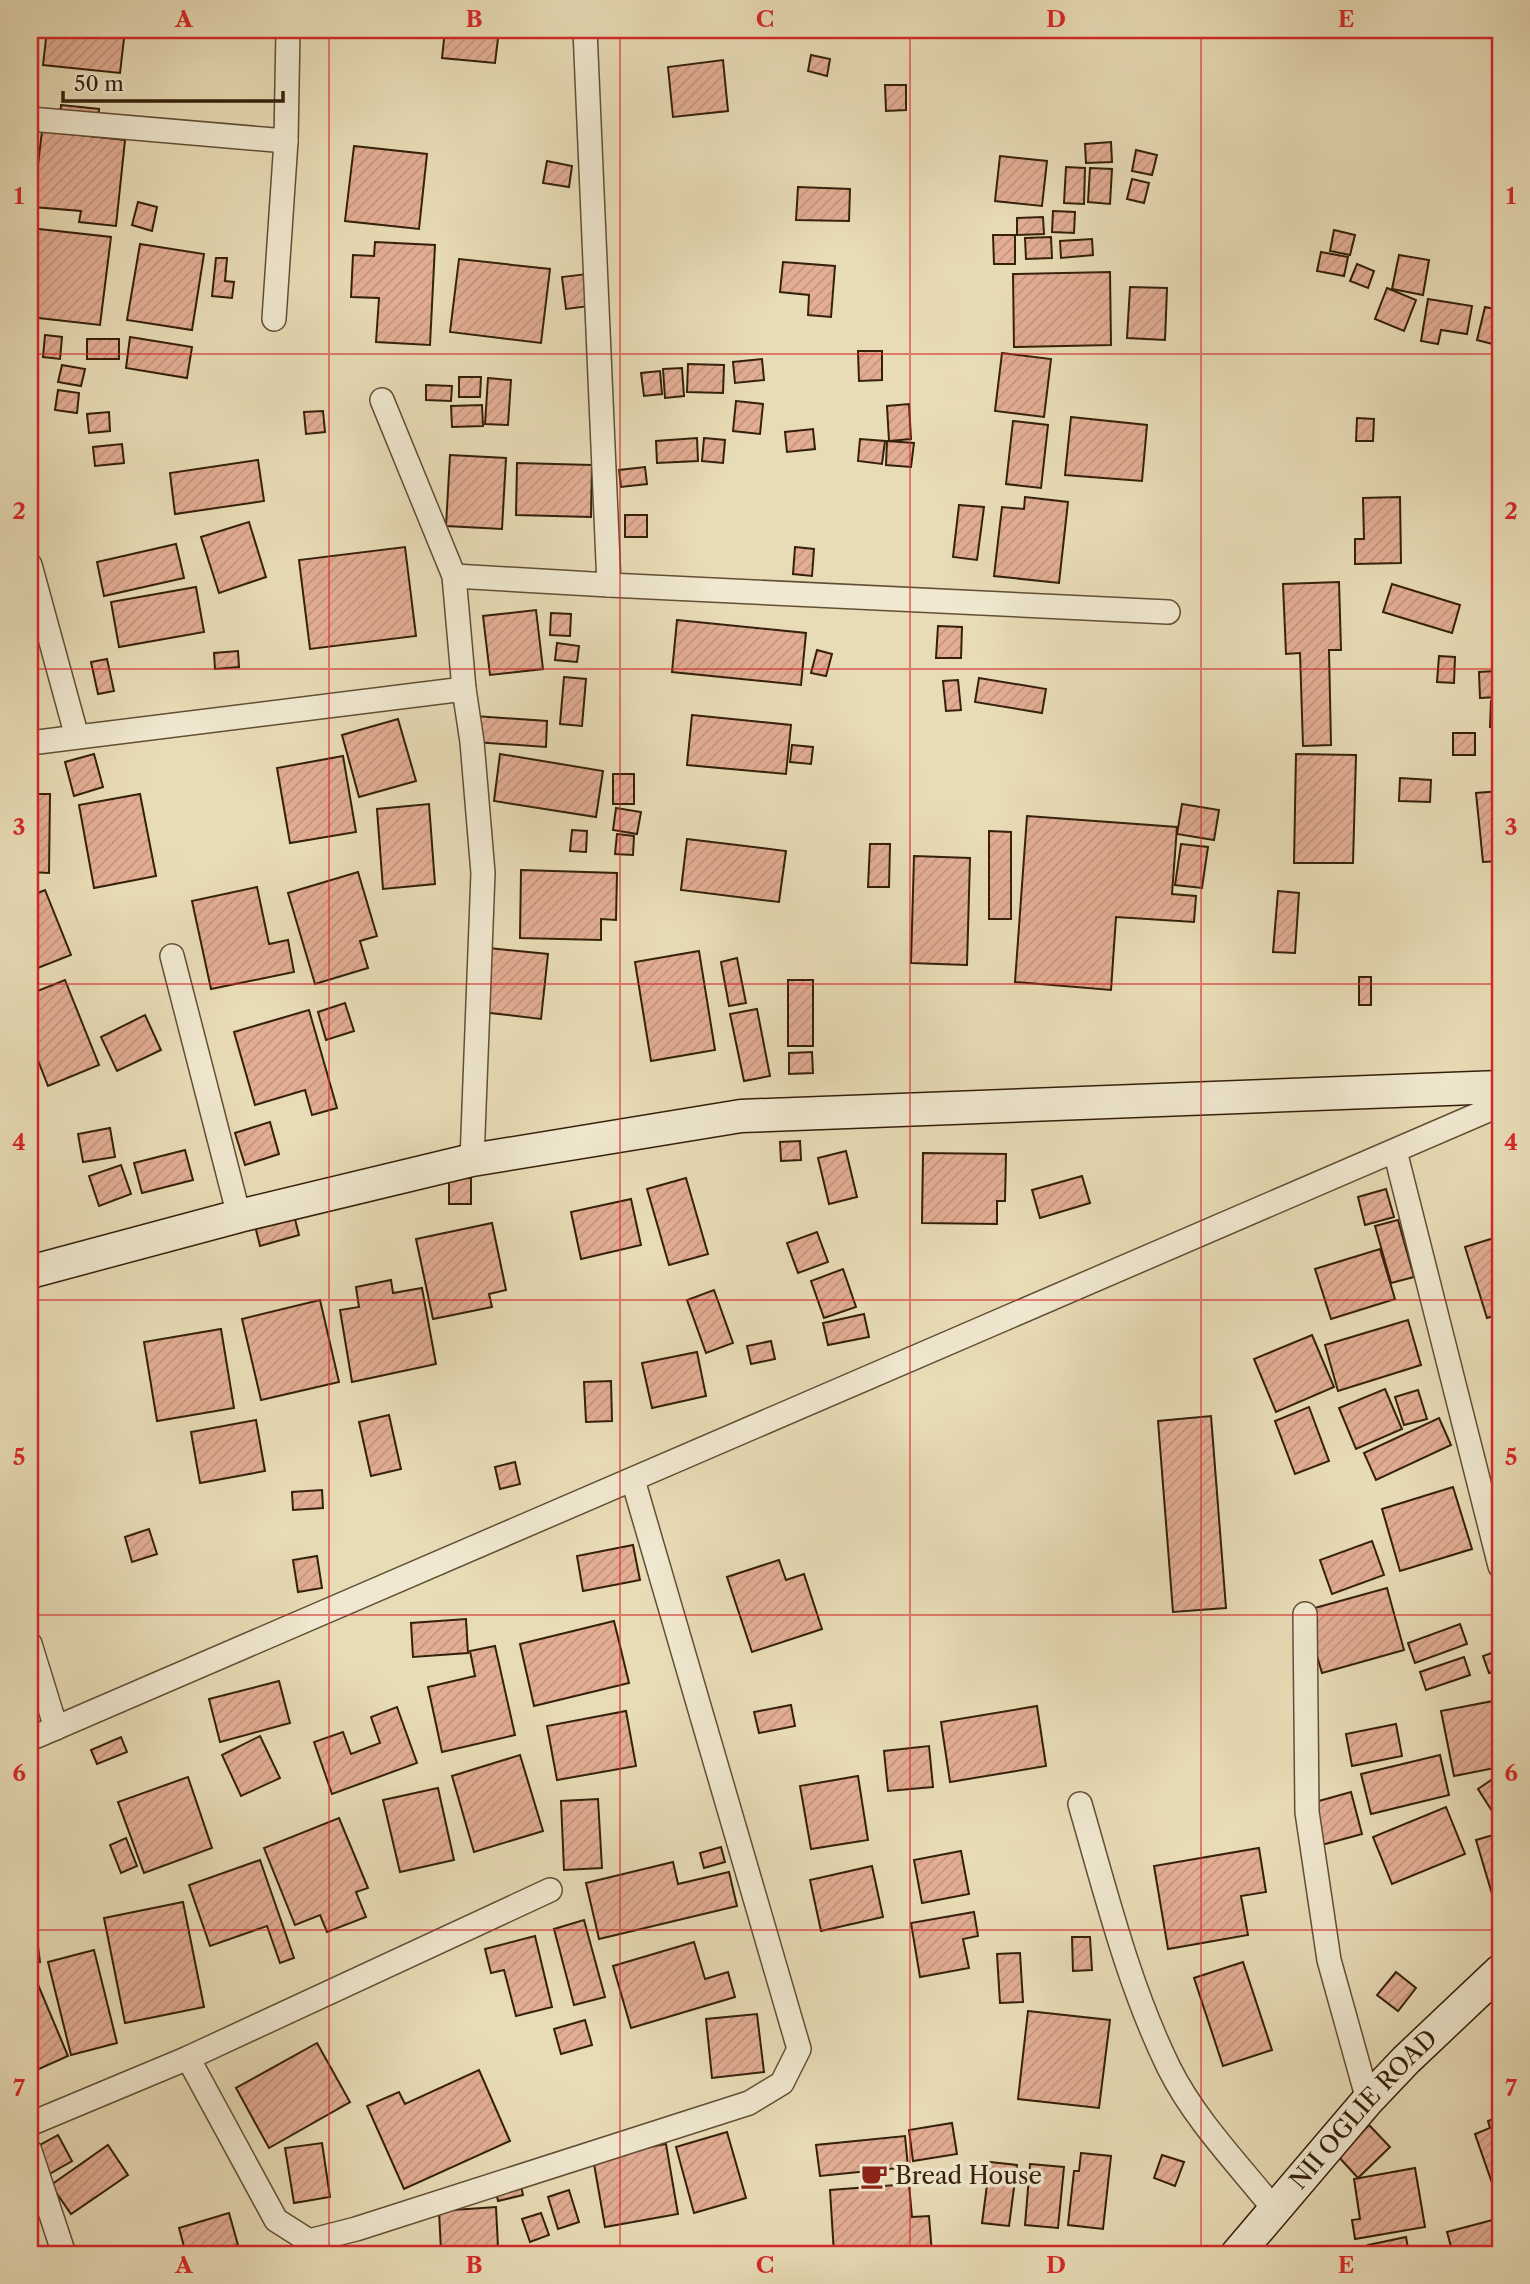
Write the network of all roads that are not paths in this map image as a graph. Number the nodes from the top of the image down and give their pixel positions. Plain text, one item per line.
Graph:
1 (288, 30) edge
2 (585, 30) edge
3 (30, 119) edge
4 (286, 141) junction
5 (274, 319) dead end
6 (382, 400) dead end
7 (30, 565) edge
8 (454, 576) junction
9 (609, 585) junction
10 (1168, 612) dead end
11 (464, 689) junction
12 (77, 737) junction
13 (30, 743) edge
14 (172, 956) dead end
15 (1500, 1087) edge
16 (1500, 1105) edge
17 (1395, 1151) junction
18 (472, 1160) junction
19 (239, 1216) junction
20 (30, 1272) edge
21 (633, 1480) junction
22 (1500, 1566) edge
23 (1305, 1614) dead end
24 (30, 1644) edge
25 (56, 1728) junction
26 (30, 1739) edge
27 (1080, 1804) dead end
28 (550, 1890) dead end
29 (1500, 1971) edge
30 (188, 2058) junction
31 (1368, 2100) junction
32 (30, 2124) edge
33 (30, 2151) edge
34 (1274, 2210) junction
35 (64, 2254) edge
36 (1237, 2254) edge

1 - 4 street
2 - 9 street
3 - 4 street
4 - 5 street
6 - 8 street
7 - 12 street
8 - 9 street
8 - 11 street
9 - 10 street
11 - 12 street
11 - 18 street
12 - 13 street
14 - 19 street
15 - 18 street
16 - 17 street
17 - 21 street
17 - 22 street
18 - 19 street
19 - 20 street
21 - 25 street
21 - 30 street
23 - 31 street
24 - 25 street
25 - 26 street
27 - 34 street
28 - 30 street
29 - 31 street, NII OGLIE ROAD
30 - 32 street
31 - 34 street, NII OGLIE ROAD
33 - 35 street
34 - 36 street, NII OGLIE ROAD

